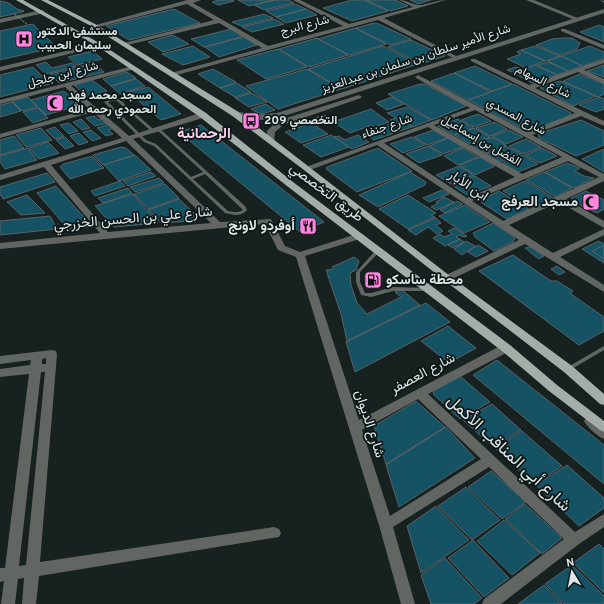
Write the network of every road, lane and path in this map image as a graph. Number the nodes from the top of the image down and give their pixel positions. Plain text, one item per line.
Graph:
1 (19, 0) edge
2 (44, 0) edge
3 (198, 0) edge
4 (296, 0) edge
5 (402, 0) edge
6 (443, 0) edge
7 (529, 0) edge
8 (601, 0) edge
9 (187, 2) junction
10 (604, 2) edge
11 (418, 7) junction
12 (604, 11) edge
13 (42, 12) junction
14 (14, 14) dead end
15 (604, 17) edge
16 (379, 18) junction
17 (577, 19) junction
18 (218, 20) junction
19 (0, 21) edge
20 (28, 25) dead end
21 (95, 26) junction
22 (348, 26) junction
23 (563, 30) junction
24 (123, 44) junction
25 (99, 45) junction
26 (604, 47) edge
27 (267, 48) junction
28 (457, 58) junction
29 (473, 60) junction
30 (604, 60) edge
31 (0, 68) edge
32 (132, 68) junction
33 (578, 70) junction
34 (173, 74) junction
35 (418, 77) junction
36 (604, 82) edge
37 (66, 85) junction
38 (530, 87) junction
39 (0, 102) edge
40 (475, 108) junction
41 (95, 109) junction
42 (234, 113) junction
43 (582, 114) junction
44 (203, 115) junction
45 (278, 115) junction
46 (287, 120) junction
47 (604, 124) edge
48 (429, 125) junction
49 (155, 129) junction
50 (138, 135) junction
51 (527, 135) junction
52 (0, 136) edge
53 (127, 138) junction
54 (271, 141) junction
55 (379, 143) junction
56 (567, 158) junction
57 (46, 164) junction
58 (307, 168) junction
59 (205, 173) junction
60 (0, 178) edge
61 (191, 178) junction
62 (522, 178) junction
63 (604, 178) edge
64 (560, 199) junction
65 (466, 201) junction
66 (502, 225) junction
67 (604, 225) edge
68 (220, 226) junction
69 (604, 232) edge
70 (106, 235) junction
71 (360, 236) junction
72 (526, 240) junction
73 (0, 246) edge
74 (379, 250) junction
75 (300, 255) junction
76 (552, 257) junction
77 (447, 278) junction
78 (602, 286) edge
79 (432, 290) junction
80 (506, 348) junction
81 (604, 348) edge
82 (37, 356) junction
83 (0, 360) edge
84 (51, 368) junction
85 (35, 369) junction
86 (568, 369) junction
87 (0, 373) edge
88 (553, 388) junction
89 (419, 393) junction
90 (604, 400) edge
91 (604, 427) edge
92 (354, 428) junction
93 (604, 434) edge
94 (490, 460) junction
95 (604, 520) edge
96 (386, 525) junction
97 (274, 533) dead end
98 (574, 540) junction
99 (32, 570) junction
100 (6, 574) edge
101 (8, 604) edge
102 (29, 604) edge
103 (408, 604) edge
104 (488, 604) edge

1 - 13 main road, طريق التخصصي
2 - 21 main road, طريق التخصصي
3 - 9 street
4 - 22 street
5 - 11 street
6 - 11 street, شارع البرج
7 - 17 street
8 - 10 lane
9 - 18 street
9 - 21 street
11 - 16 street, شارع البرج
12 - 17 street, شارع الأمير سلطان بن سلمان بن عبدالعزيز
13 - 19 street
13 - 25 main road, طريق التخصصي
14 - 20 path, bridge
15 - 23 street, شارع الأمير سلطان بن سلمان بن عبدالعزيز
16 - 22 street, شارع البرج
16 - 28 street
17 - 28 street, شارع الأمير سلطان بن سلمان بن عبدالعزيز
18 - 24 street
18 - 27 street
21 - 24 main road, طريق التخصصي
22 - 27 street, شارع البرج
23 - 26 street
23 - 29 street, شارع الأمير سلطان بن سلمان بن عبدالعزيز
24 - 34 main road, طريق التخصصي
25 - 31 street
25 - 32 main road, طريق التخصصي
27 - 34 street, شارع البرج
28 - 45 street, شارع الأمير سلطان بن سلمان بن عبدالعزيز
29 - 35 street, شارع الأمير سلطان بن سلمان بن عبدالعزيز
29 - 38 street, شارع السهام
30 - 33 street
32 - 37 street, شارع ابن جلجل
32 - 44 main road, طريق التخصصي
33 - 36 street
33 - 38 street
34 - 42 main road, طريق التخصصي
35 - 40 street, شارع المسدي
35 - 46 street, شارع الأمير سلطان بن سلمان بن عبدالعزيز
37 - 39 street, شارع ابن جلجل
37 - 41 street
38 - 43 street, شارع السهام
40 - 48 street, شارع جنفاء
40 - 51 street, شارع المسدي
41 - 52 street
41 - 53 street
42 - 45 street, شارع الأمير سلطان بن سلمان بن عبدالعزيز
42 - 54 main road, طريق التخصصي
43 - 47 street, شارع السهام
43 - 51 street
44 - 49 street
44 - 71 main road, طريق التخصصي
45 - 46 street
46 - 54 street, شارع الأمير سلطان بن سلمان بن عبدالعزيز
48 - 55 street, شارع جنفاء
48 - 62 street, الفضل بن إسماعيل
49 - 50 street
49 - 50 lane
49 - 59 lane
50 - 53 street
50 - 61 lane
51 - 56 street, شارع المسدي
53 - 57 street
53 - 68 street
54 - 58 main road, طريق التخصصي
55 - 58 street, شارع جنفاء
55 - 65 street, ابن الأبار
56 - 62 street
56 - 63 street, شارع المسدي
57 - 60 street
57 - 70 street
58 - 77 main road, طريق التخصصي
59 - 61 lane
59 - 61 lane
62 - 65 street
63 - 64 street
64 - 66 street
64 - 67 street
65 - 66 street, ابن الأبار
66 - 72 street, ابن الأبار
68 - 70 street, شارع علي بن الحسن الخزرجي
68 - 75 street, شارع علي بن الحسن الخزرجي
69 - 76 street
70 - 73 street, شارع علي بن الحسن الخزرجي
71 - 74 main road, طريق التخصصي
71 - 75 street
72 - 76 street, ابن الأبار
72 - 77 street
74 - 79 main road, طريق التخصصي
74 - 79 lane
75 - 92 street, شارع الديوان
76 - 78 street, ابن الأبار
77 - 86 main road, طريق التخصصي
79 - 80 main road, طريق التخصصي
80 - 88 main road, طريق التخصصي
80 - 89 street, شارع العصفر
81 - 86 lane
82 - 83 street
82 - 84 street
82 - 85 street
84 - 85 street
84 - 99 street
85 - 87 street
85 - 100 street
86 - 90 main road, طريق التخصصي
88 - 91 main road, طريق التخصصي
88 - 93 street
89 - 92 street, شارع العصفر
89 - 94 street, شارع أبي المناقب الأكمل
92 - 96 street, شارع الديوان
94 - 96 street
94 - 98 street, شارع أبي المناقب الأكمل
95 - 98 street
96 - 103 street, شارع الديوان
97 - 99 street
98 - 104 street
99 - 100 street
99 - 102 street
100 - 101 street

